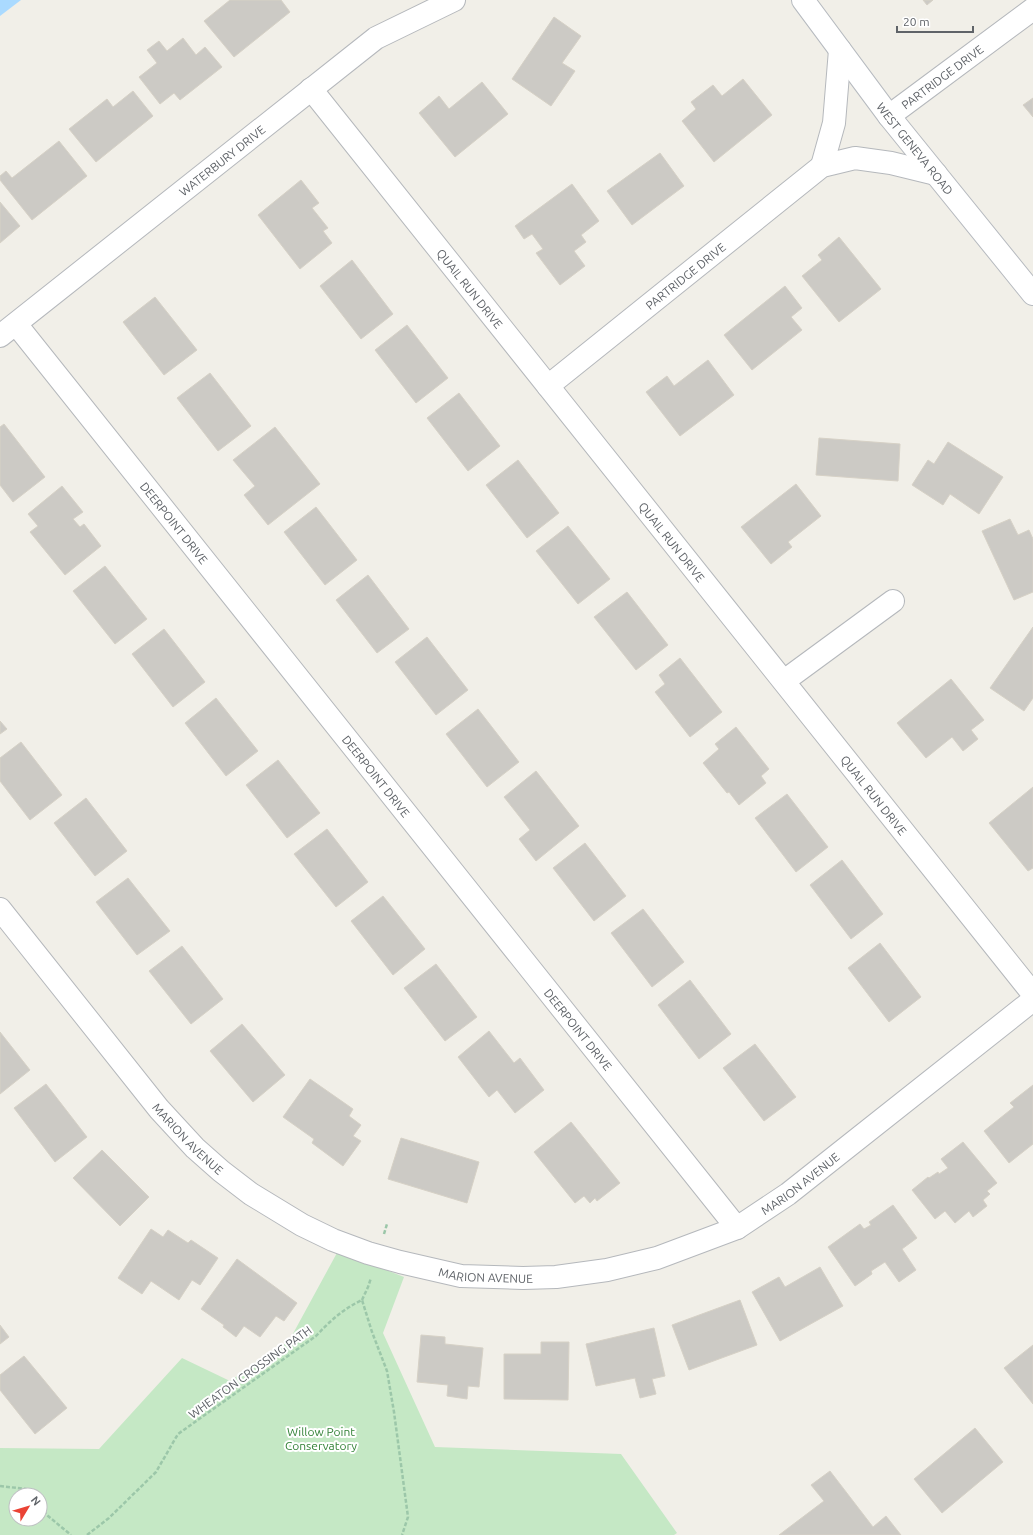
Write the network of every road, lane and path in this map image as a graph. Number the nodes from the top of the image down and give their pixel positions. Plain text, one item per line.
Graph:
1 (454, 0) edge
2 (803, 0) edge
3 (1033, 9) edge
4 (840, 50) junction
5 (311, 89) junction
6 (889, 116) junction
7 (822, 166) junction
8 (936, 174) junction
9 (1033, 294) edge
10 (8, 330) edge
11 (548, 386) junction
12 (893, 601) dead end
13 (784, 681) junction
14 (0, 909) edge
15 (1033, 994) edge
16 (1033, 1000) edge
17 (736, 1228) junction
18 (372, 1274) dead end
19 (362, 1300) junction
20 (48, 1516) edge
21 (70, 1535) edge
22 (87, 1535) edge
23 (402, 1535) edge

1 - 5 street, WATERBURY DRIVE
2 - 4 street, WEST GENEVA ROAD
3 - 6 street, PARTRIDGE DRIVE
4 - 6 street, WEST GENEVA ROAD
4 - 7 street
5 - 10 street, WATERBURY DRIVE
5 - 11 street, QUAIL RUN DRIVE
6 - 8 street, WEST GENEVA ROAD
7 - 8 street
7 - 11 street, PARTRIDGE DRIVE
8 - 9 street, WEST GENEVA ROAD
10 - 17 street, DEERPOINT DRIVE
11 - 13 street, QUAIL RUN DRIVE
12 - 13 street
13 - 15 street, QUAIL RUN DRIVE
14 - 17 street, MARION AVENUE
16 - 17 street, MARION AVENUE
18 - 19 path
19 - 22 path, WHEATON CROSSING PATH
19 - 23 path
20 - 21 path

